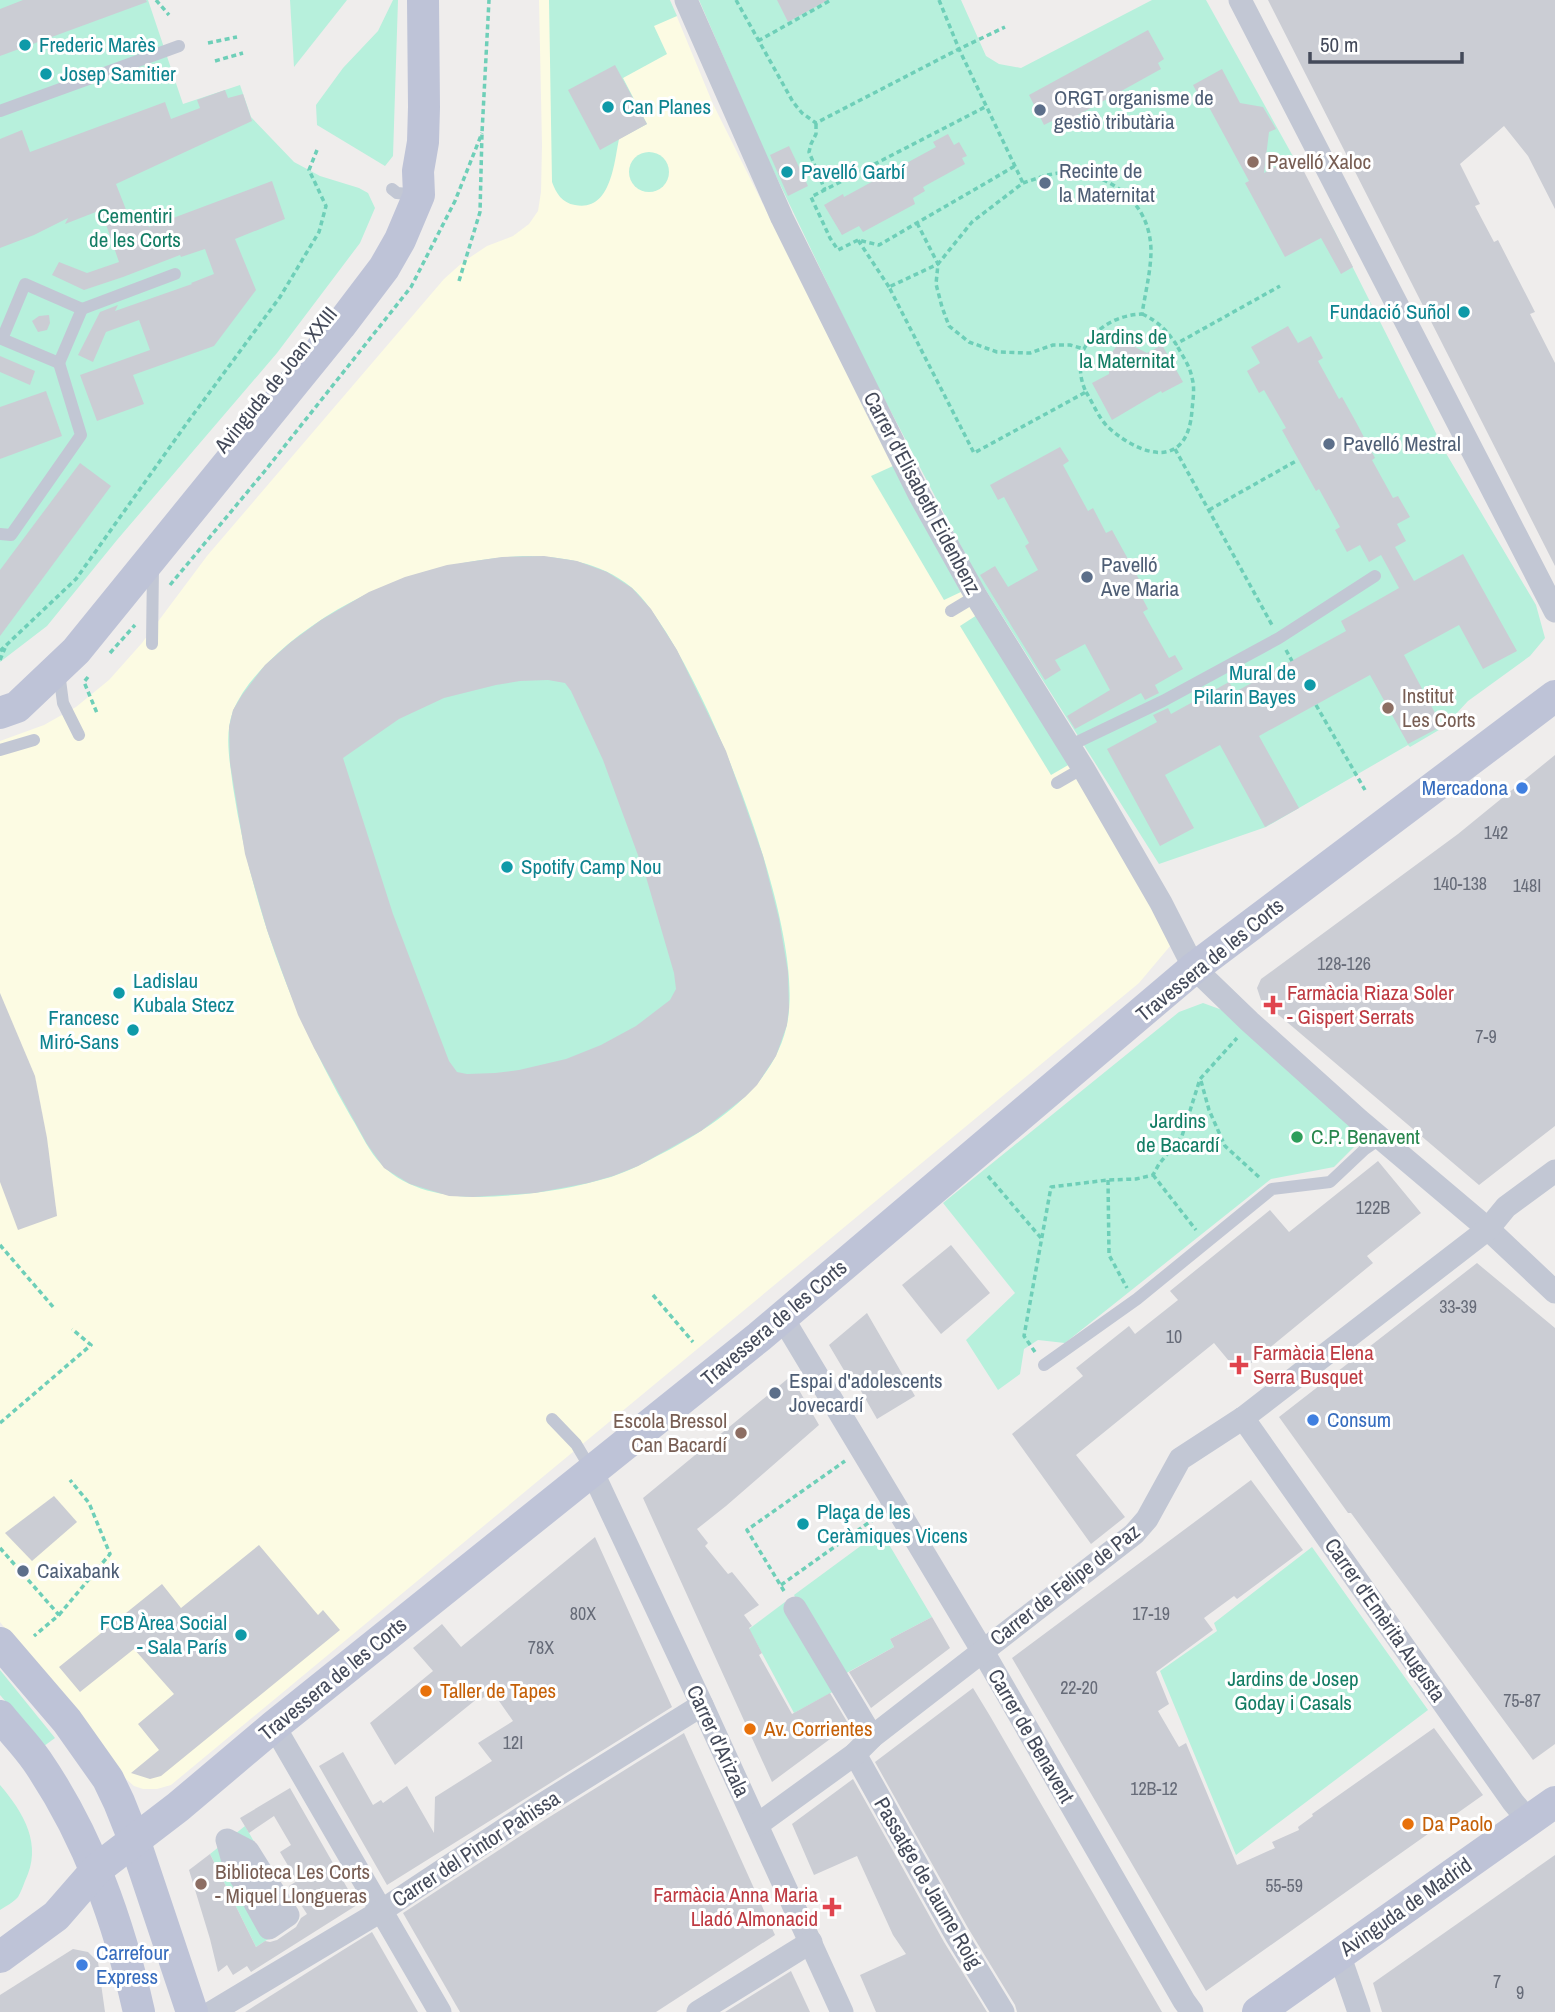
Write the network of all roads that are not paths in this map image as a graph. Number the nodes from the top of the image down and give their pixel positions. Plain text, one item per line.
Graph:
1 (423, 0) edge
2 (444, 0) edge
3 (686, 0) edge
4 (1240, 0) edge
5 (179, 47) dead end
6 (0, 111) edge
7 (405, 192) junction
8 (175, 274) dead end
9 (82, 309) junction
10 (1, 339) edge
11 (59, 363) junction
12 (0, 534) edge
13 (153, 556) junction
14 (1375, 576) dead end
15 (976, 596) junction
16 (951, 611) dead end
17 (1555, 611) edge
18 (152, 644) dead end
19 (58, 667) junction
20 (1555, 696) edge
21 (0, 713) edge
22 (79, 735) dead end
23 (34, 740) dead end
24 (1069, 746) junction
25 (0, 750) edge
26 (1083, 768) junction
27 (1057, 783) dead end
28 (1194, 968) junction
29 (1381, 1138) junction
30 (1555, 1171) edge
31 (1488, 1229) junction
32 (1555, 1292) edge
33 (782, 1317) junction
34 (1044, 1365) road end
35 (1243, 1418) junction
36 (552, 1419) dead end
37 (592, 1471) junction
38 (792, 1603) road end
39 (0, 1643) edge
40 (982, 1650) junction
41 (702, 1705) junction
42 (0, 1716) edge
43 (274, 1726) junction
44 (872, 1737) junction
45 (855, 1754) junction
46 (1555, 1802) edge
47 (1528, 1821) junction
48 (757, 1825) junction
49 (135, 1842) junction
50 (96, 1869) junction
51 (381, 1910) junction
52 (56, 1916) junction
53 (116, 1923) junction
54 (811, 1942) junction
55 (1339, 1954) junction
56 (0, 1957) edge
57 (139, 2012) edge
58 (192, 2012) edge
59 (212, 2012) edge
60 (440, 2012) edge
61 (698, 2012) edge
62 (842, 2012) edge
63 (1003, 2012) edge
64 (1192, 2012) edge
65 (1258, 2012) edge
66 (1359, 2012) edge

1 - 7 main road, Avinguda de Joan XXIII
2 - 7 main road, Avinguda de Joan XXIII
3 - 15 street, Carrer d'Elisabeth Eidenbenz
4 - 17 street
5 - 6 lane
7 - 13 main road, Avinguda de Joan XXIII
8 - 9 lane
9 - 10 lane
9 - 11 lane
10 - 11 lane
11 - 12 lane
13 - 18 lane
13 - 19 main road, Avinguda de Joan XXIII
14 - 24 lane
15 - 16 lane
15 - 24 street, Carrer d'Elisabeth Eidenbenz
19 - 21 main road, Avinguda de Joan XXIII
19 - 22 lane
20 - 28 main road, Travessera de les Corts
23 - 25 lane
24 - 26 street, Carrer d'Elisabeth Eidenbenz
26 - 27 lane
26 - 28 street, Carrer d'Elisabeth Eidenbenz
28 - 29 street, Carrer d'Elisabeth Eidenbenz
28 - 33 main road, Travessera de les Corts
29 - 31 street, Carrer d'Elisabeth Eidenbenz
29 - 34 lane
30 - 31 street, Carrer de Felipe de Paz
31 - 32 street, Carrer d'Elisabeth Eidenbenz
31 - 35 street, Carrer de Felipe de Paz
33 - 37 main road, Travessera de les Corts
33 - 40 street, Carrer de Benavent
35 - 40 street, Carrer de Felipe de Paz
35 - 47 street, Carrer d'Emèrita Augusta
36 - 37 lane
37 - 41 street, Carrer d'Arizala
37 - 43 main road, Travessera de les Corts
38 - 44 street
39 - 49 main road
40 - 44 street, Carrer de Felipe de Paz
40 - 64 street, Carrer de Benavent
41 - 48 street, Carrer d'Arizala
41 - 51 street, Carrer del Pintor Pahissa
42 - 50 main road
43 - 49 main road, Travessera de les Corts
43 - 51 street
44 - 45 street, Carrer de Felipe de Paz
45 - 48 street, Carrer de Felipe de Paz
45 - 63 street, Passatge de Jaume Roig
46 - 47 main road, Avinguda de Madrid
47 - 55 main road, Avinguda de Madrid
48 - 54 street, Carrer d'Arizala
49 - 50 main road, Travessera de les Corts
49 - 58 main road
50 - 52 main road, Travessera de les Corts
50 - 53 main road
51 - 59 street, Carrer del Pintor Pahissa
51 - 60 street
52 - 53 main road
52 - 56 main road, Travessera de les Corts
53 - 57 main road
54 - 61 street
54 - 62 street, Carrer d'Arizala
55 - 65 main road, Avinguda de Madrid
55 - 66 street

